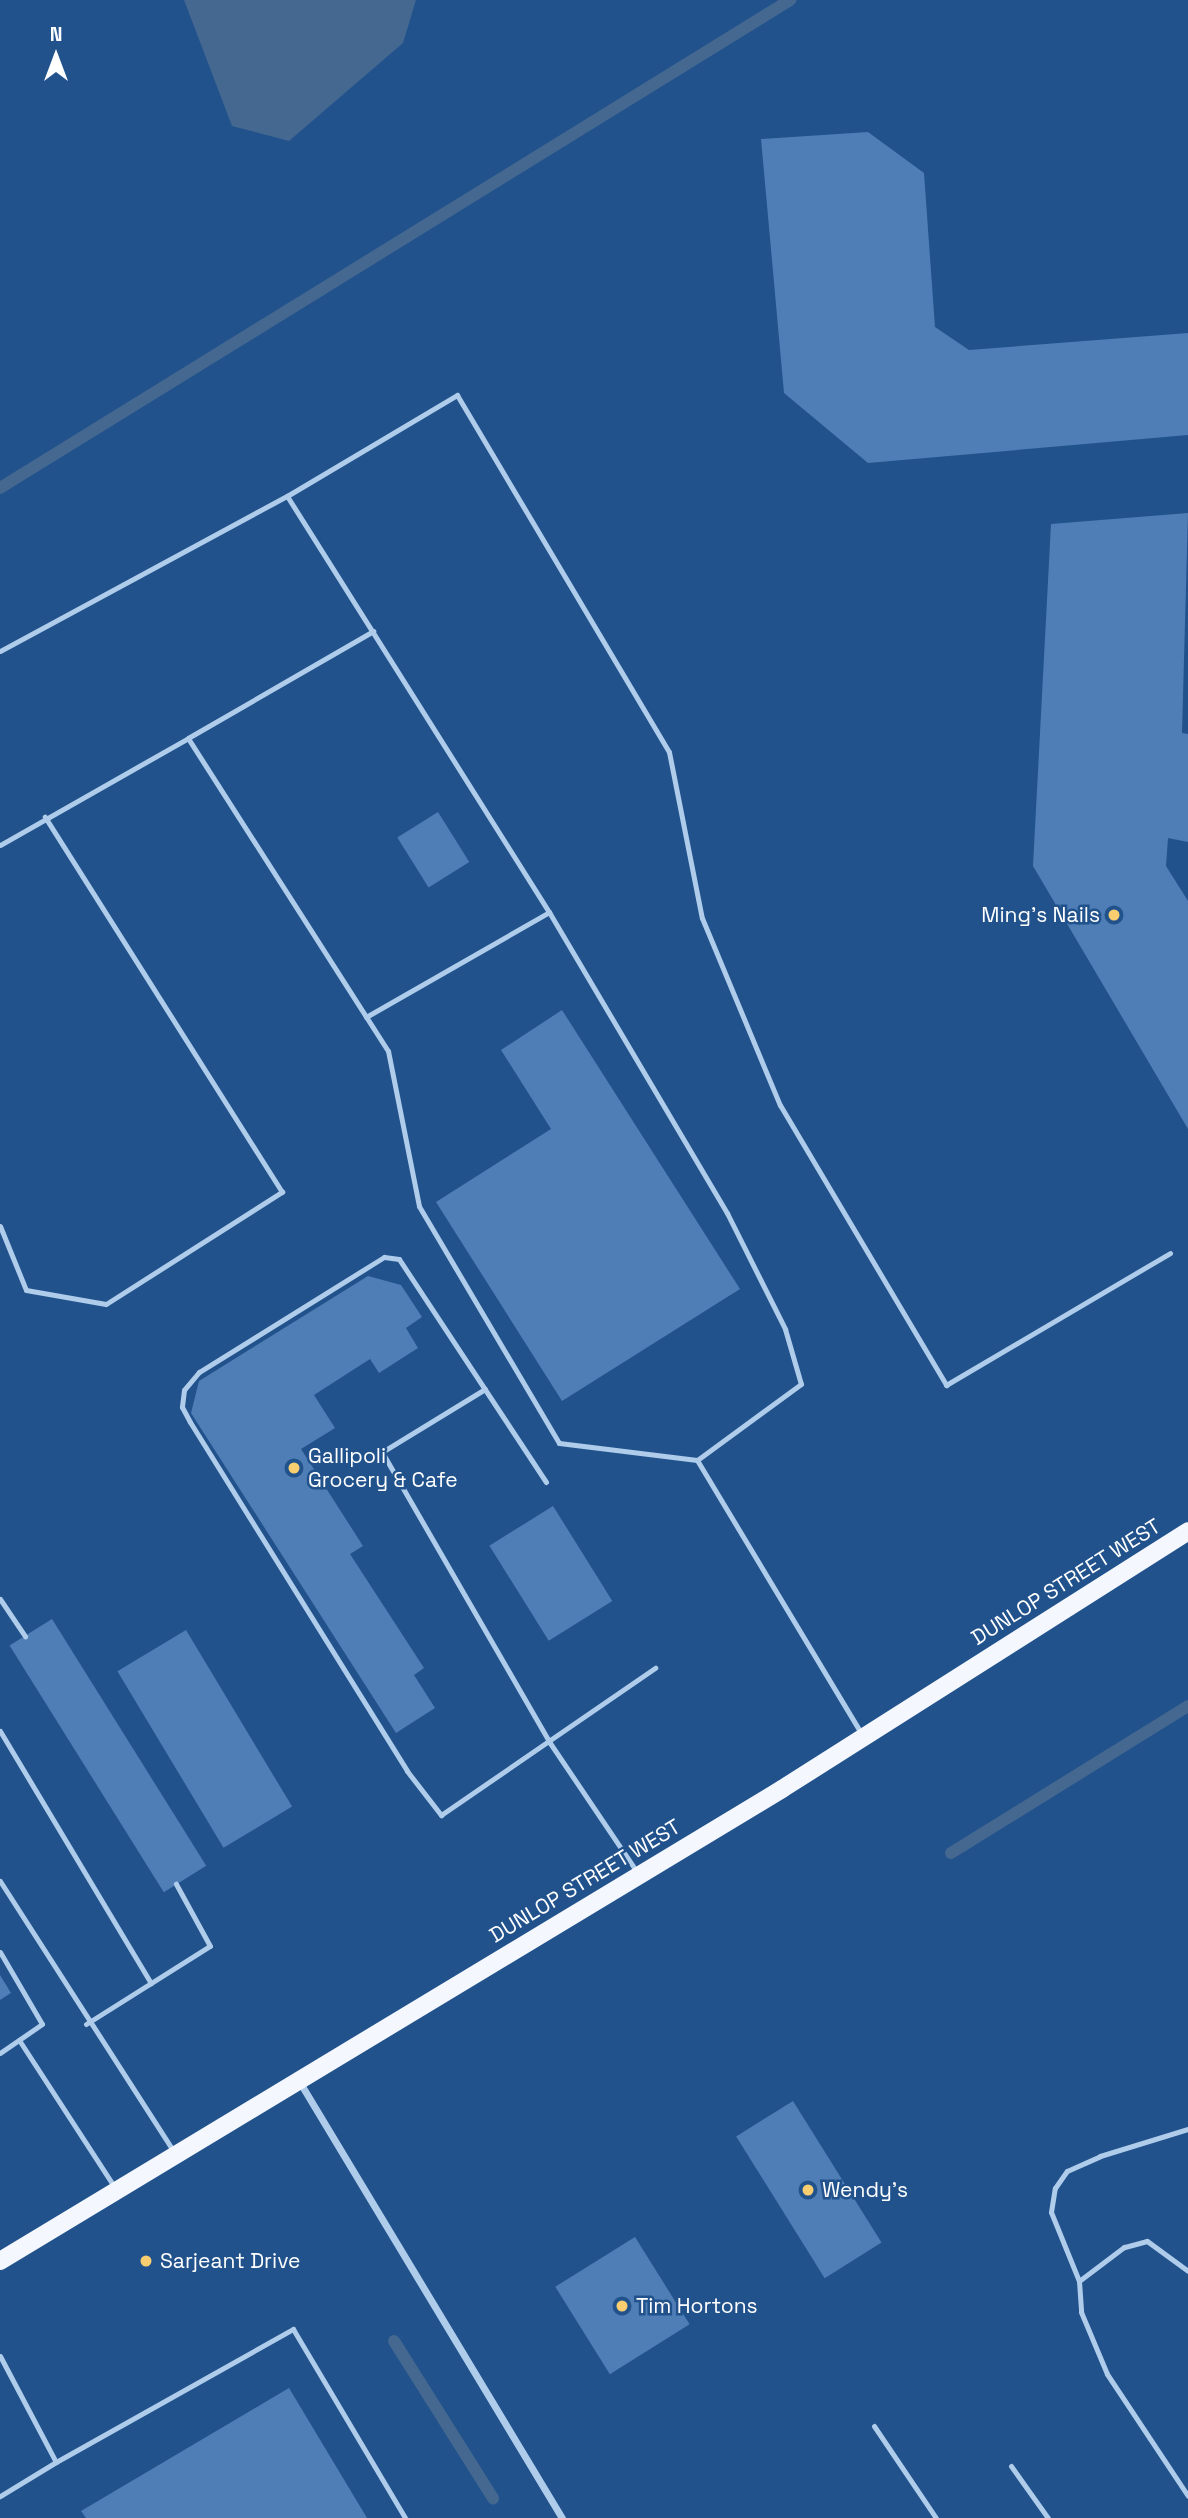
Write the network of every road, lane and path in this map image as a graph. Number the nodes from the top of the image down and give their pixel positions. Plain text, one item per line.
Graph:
1 (287, 496) junction
2 (373, 631) junction
3 (0, 651) edge
4 (188, 738) junction
5 (45, 817) junction
6 (0, 845) edge
7 (549, 912) junction
8 (366, 1017) junction
9 (0, 1226) edge
10 (1170, 1253) dead end
11 (485, 1389) junction
12 (697, 1460) junction
13 (546, 1482) dead end
14 (1188, 1531) edge
15 (0, 1598) edge
16 (25, 1636) dead end
17 (655, 1668) dead end
18 (0, 1731) edge
19 (864, 1737) junction
20 (550, 1743) junction
21 (639, 1875) junction
22 (0, 1881) edge
23 (176, 1884) dead end
24 (0, 1952) edge
25 (152, 1983) junction
26 (86, 2024) junction
27 (19, 2040) junction
28 (0, 2053) edge
29 (299, 2080) junction
30 (1188, 2129) edge
31 (175, 2154) junction
32 (117, 2191) junction
33 (0, 2261) edge
34 (1188, 2271) edge
35 (1079, 2281) junction
36 (0, 2356) edge
37 (874, 2426) dead end
38 (56, 2462) junction
39 (1011, 2466) dead end
40 (0, 2496) edge
41 (1188, 2497) edge
42 (405, 2518) edge
43 (562, 2518) edge
44 (936, 2518) edge
45 (1048, 2518) edge

1 - 2 lane
1 - 3 lane
1 - 10 lane
2 - 4 lane
2 - 7 lane
4 - 5 lane
4 - 8 lane
5 - 6 lane
5 - 9 lane
7 - 8 lane
7 - 12 lane
8 - 12 lane
11 - 13 lane
11 - 20 lane
11 - 20 lane
12 - 19 lane
14 - 19 main road, DUNLOP STREET WEST
15 - 16 lane
17 - 20 lane
18 - 25 lane
19 - 21 main road, DUNLOP STREET WEST
20 - 21 lane
21 - 29 main road, DUNLOP STREET WEST
22 - 26 lane
23 - 25 lane
24 - 27 lane
25 - 26 lane
26 - 31 lane
27 - 28 lane
27 - 32 lane
29 - 31 main road, DUNLOP STREET WEST
29 - 43 street
30 - 35 lane
31 - 32 main road, DUNLOP STREET WEST
32 - 33 main road, DUNLOP STREET WEST
34 - 35 lane
35 - 41 lane
36 - 38 lane
37 - 44 lane
38 - 40 lane
38 - 42 lane
39 - 45 lane

